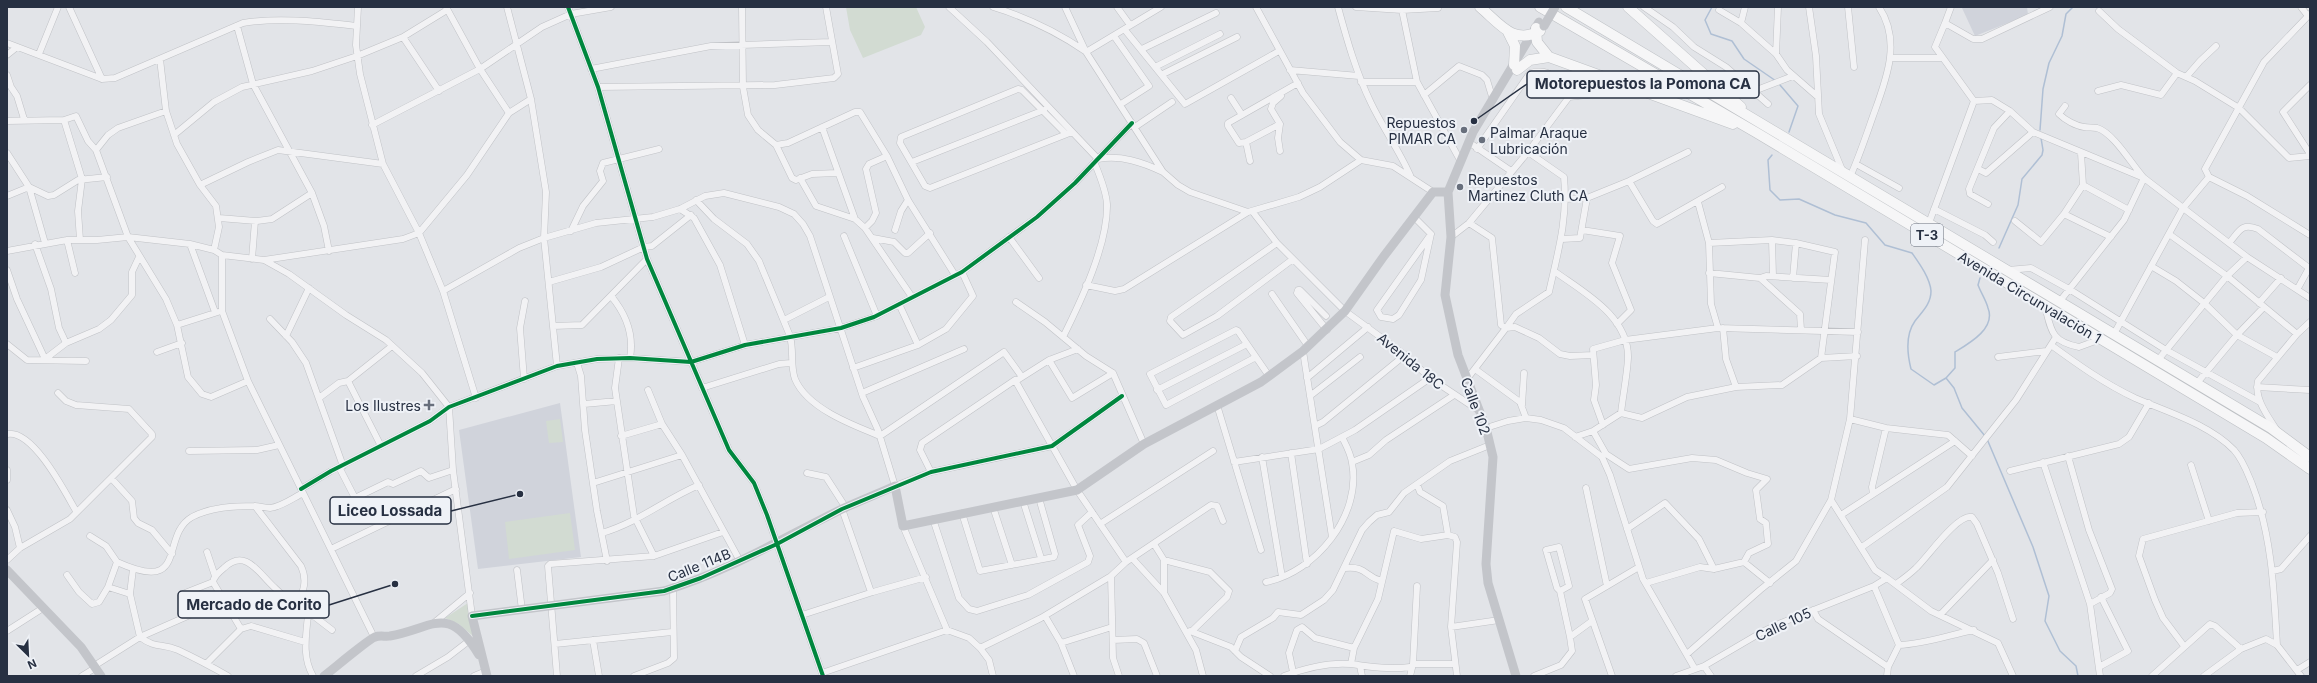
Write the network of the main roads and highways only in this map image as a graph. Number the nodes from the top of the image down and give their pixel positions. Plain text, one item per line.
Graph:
1 (1480, 7) edge
2 (1540, 7) edge
3 (1566, 7) edge
4 (1628, 7) edge
5 (1508, 32) junction
6 (1549, 57) junction
7 (1759, 128) junction
8 (2310, 457) edge
9 (2310, 470) edge

1 - 5 main road
2 - 7 main road, Avenida Circunvalación 1 / T-3
3 - 7 main road, Avenida Circunvalación 1 / T-3
4 - 7 main road
5 - 6 main road
5 - 6 main road
6 - 7 main road
7 - 8 main road, Avenida Circunvalación 1 / T-3
7 - 9 main road, Avenida Circunvalación 1 / T-3

